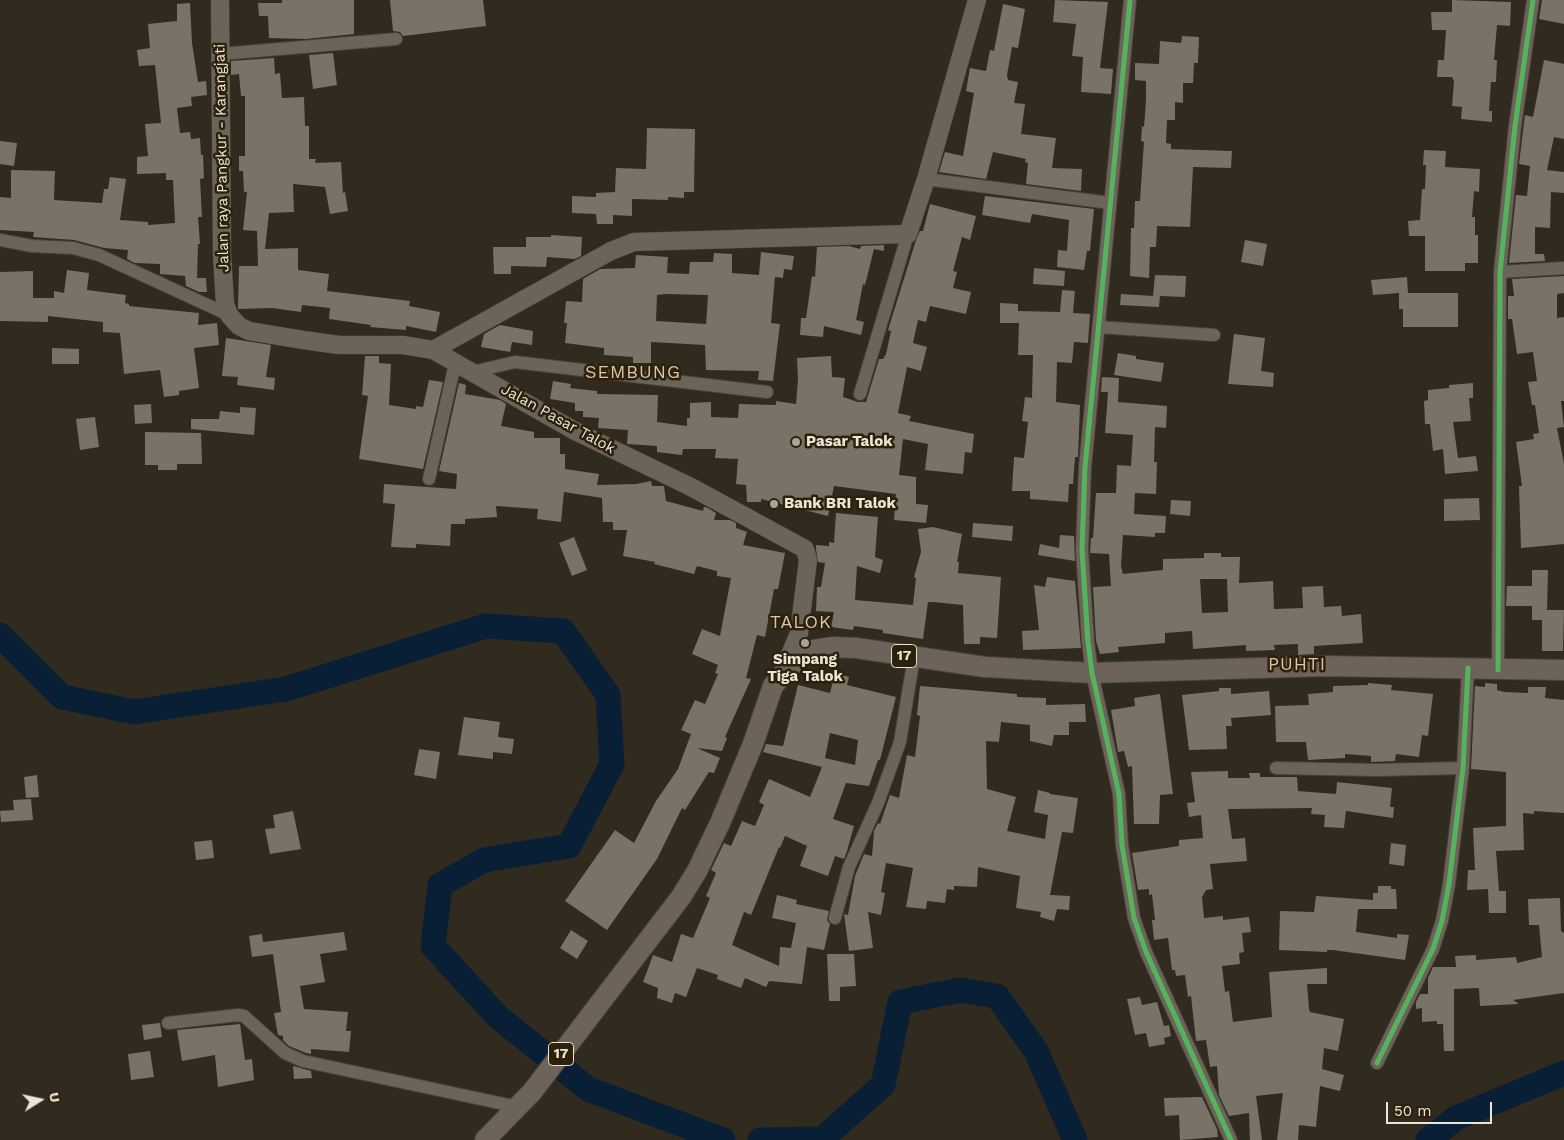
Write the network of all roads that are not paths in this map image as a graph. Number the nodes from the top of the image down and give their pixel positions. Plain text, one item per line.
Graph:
1 (220, 0) edge
2 (977, 0) edge
3 (1130, 0) edge
4 (1533, 0) edge
5 (396, 39) dead end
6 (221, 54) junction
7 (926, 179) junction
8 (1110, 203) junction
9 (908, 234) junction
10 (0, 240) edge
11 (1564, 268) edge
12 (1500, 272) junction
13 (229, 315) junction
14 (1099, 327) junction
15 (1214, 335) dead end
16 (434, 350) junction
17 (455, 364) junction
18 (472, 372) junction
19 (767, 392) dead end
20 (860, 394) dead end
21 (429, 479) dead end
22 (801, 623) junction
23 (829, 648) junction
24 (914, 657) junction
25 (1468, 668) junction
26 (1498, 670) junction
27 (1564, 670) edge
28 (1092, 673) junction
29 (781, 676) junction
30 (1276, 768) dead end
31 (1464, 768) junction
32 (835, 918) dead end
33 (168, 1023) dead end
34 (1377, 1063) dead end
35 (518, 1107) junction
36 (485, 1140) edge
37 (1231, 1140) edge

1 - 6 main road, Jalan raya Pangkur - Karangjati
2 - 7 main road
3 - 8 street
4 - 12 street
5 - 6 street
6 - 13 main road, Jalan raya Pangkur - Karangjati
7 - 8 street
7 - 9 main road
8 - 14 street
9 - 16 main road
9 - 20 street
10 - 13 street
11 - 12 street
12 - 26 street
13 - 16 main road, Jalan Pasar Talok
14 - 15 street
14 - 28 street
16 - 17 main road, Jalan Pasar Talok
17 - 18 main road, Jalan Pasar Talok
17 - 21 street
18 - 19 street
18 - 22 main road, Jalan Pasar Talok
22 - 23 main road
22 - 29 main road
23 - 24 highway, 17
23 - 29 highway, 17
24 - 28 highway, 17
24 - 32 street
25 - 26 highway, 17
25 - 28 highway, 17
25 - 31 street
26 - 27 highway, 17
28 - 37 street
29 - 35 highway, 17
30 - 31 street
31 - 34 street
33 - 35 street
35 - 36 highway, 17

